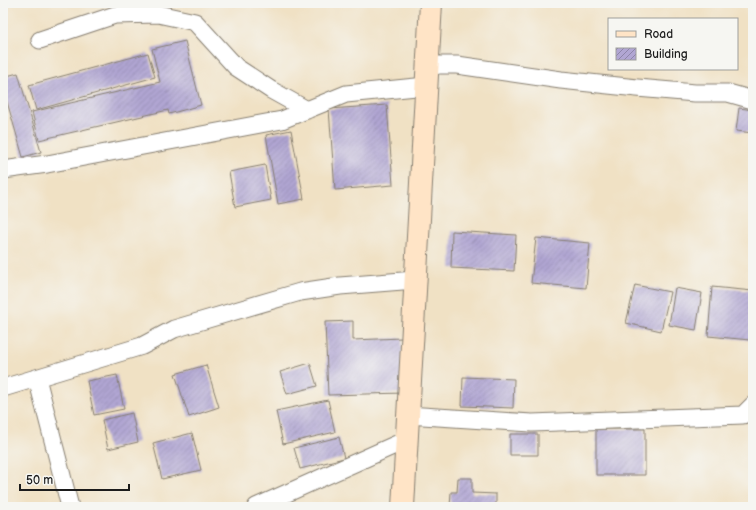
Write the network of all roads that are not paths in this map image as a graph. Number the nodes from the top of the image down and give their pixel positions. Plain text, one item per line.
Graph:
1 (431, 3) edge
2 (40, 40) dead end
3 (426, 77) junction
4 (752, 99) edge
5 (307, 110) junction
6 (3, 170) edge
7 (415, 280) junction
8 (37, 378) junction
9 (3, 388) edge
10 (753, 405) edge
11 (407, 415) junction
12 (406, 440) junction
13 (70, 507) edge
14 (256, 507) edge
15 (403, 507) edge

1 - 3 street
2 - 5 street
3 - 4 street
3 - 5 street
3 - 7 street
5 - 6 street
7 - 8 street
7 - 11 street
8 - 9 street
8 - 13 street
10 - 11 street
11 - 12 street
12 - 14 street
12 - 15 street

